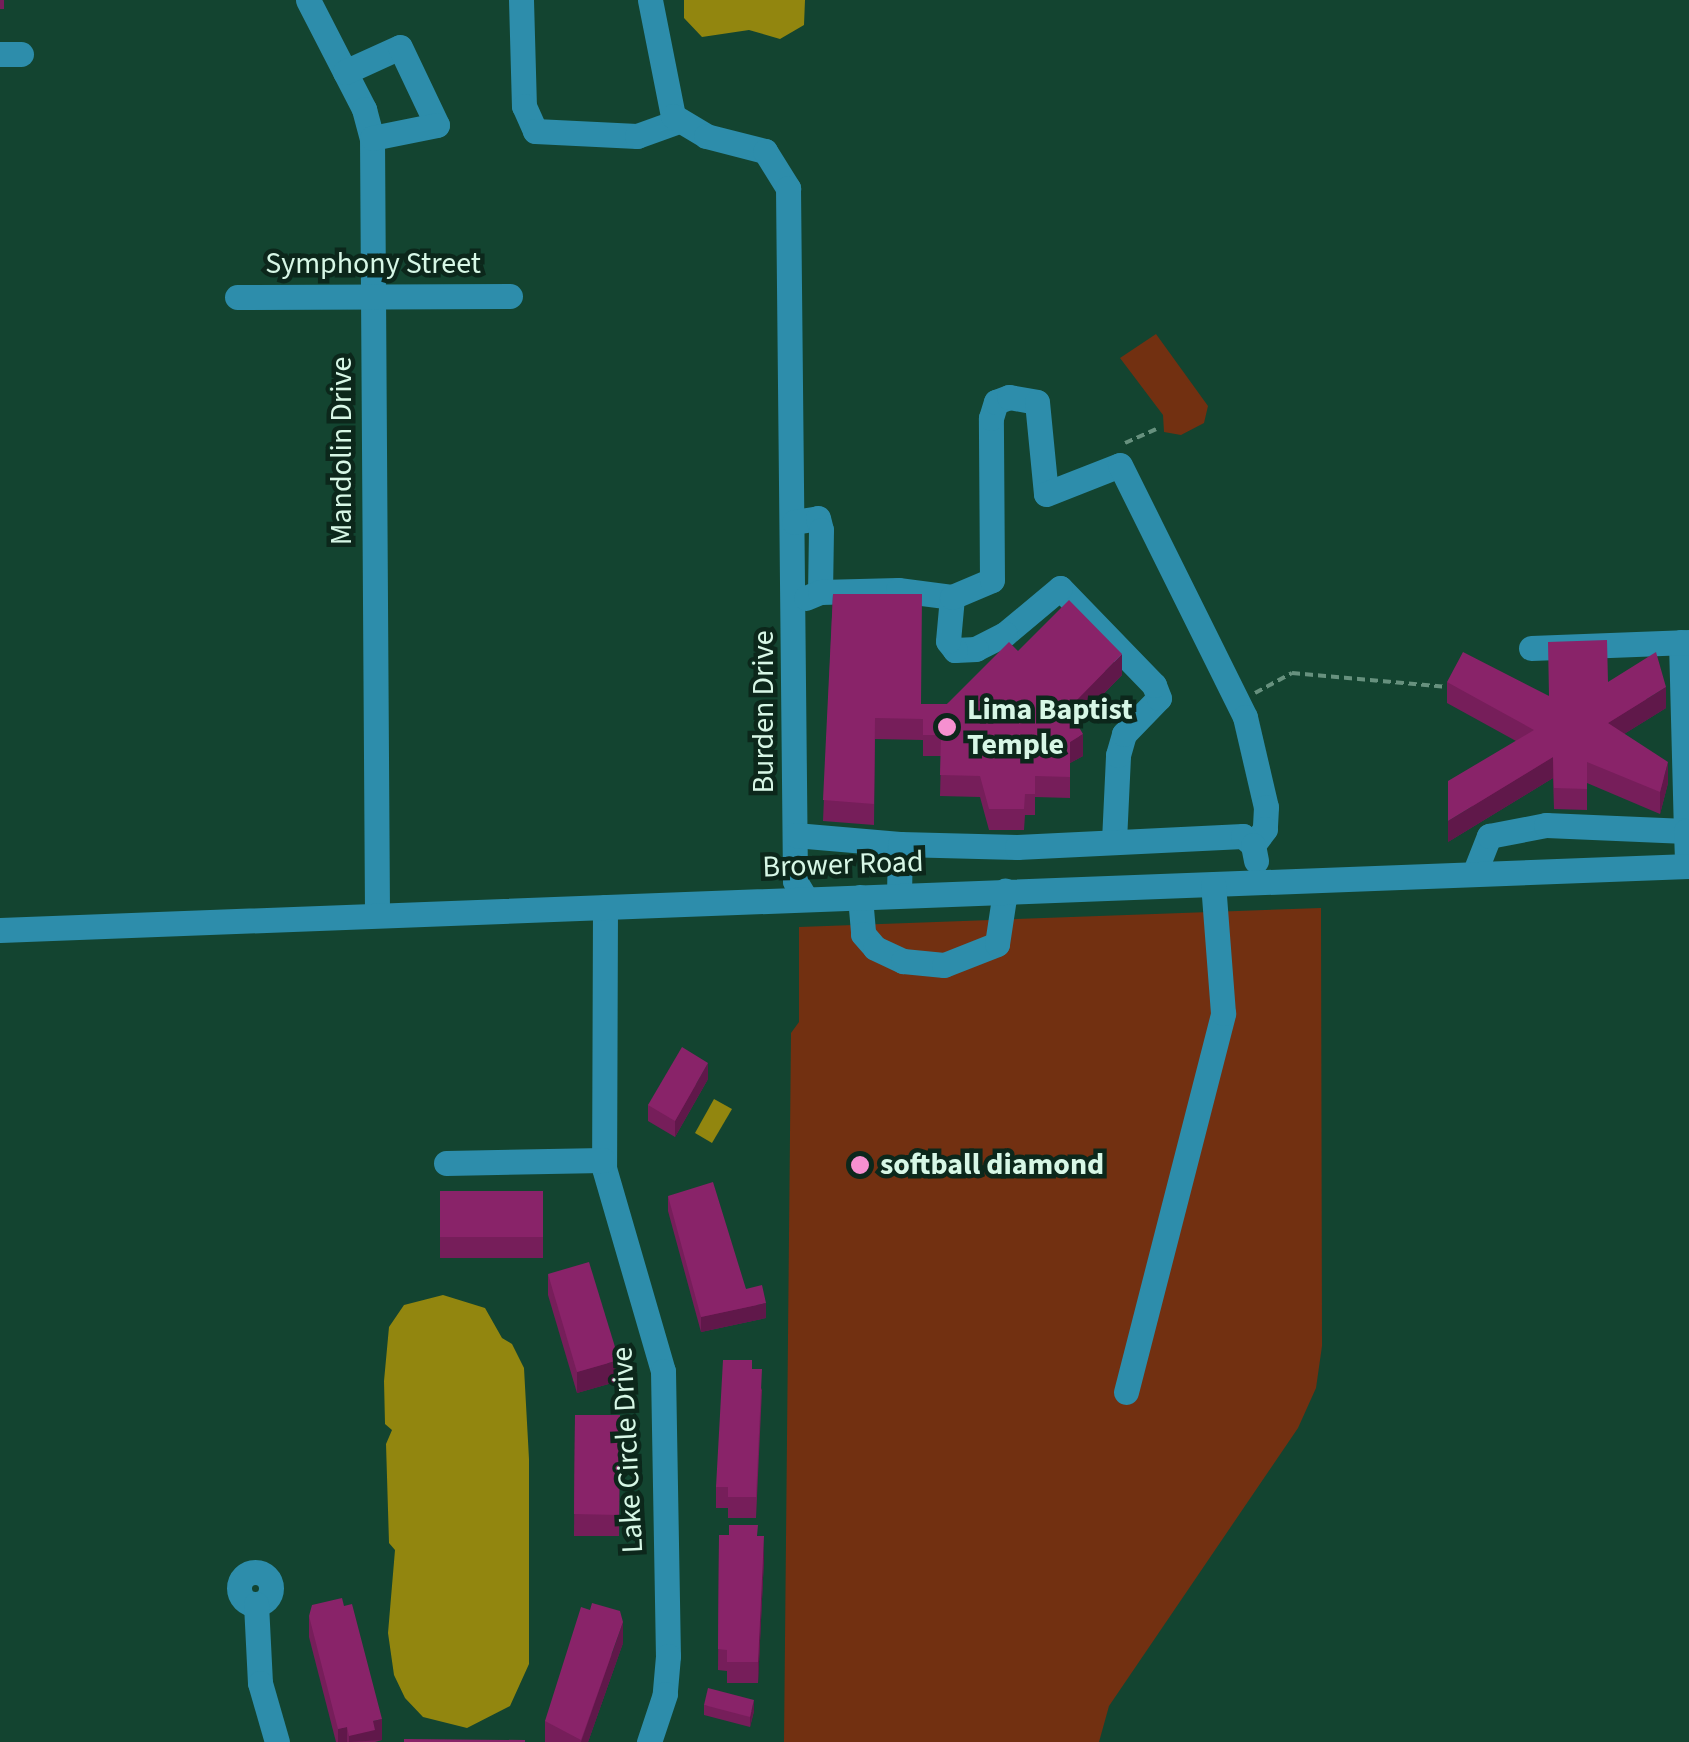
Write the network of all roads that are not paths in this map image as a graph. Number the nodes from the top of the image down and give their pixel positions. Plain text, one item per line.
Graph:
1 (308, 0) edge
2 (521, 0) edge
3 (650, 0) edge
4 (346, 72) junction
5 (679, 121) junction
6 (372, 138) junction
7 (510, 296) dead end
8 (237, 297) dead end
9 (374, 299) junction
10 (809, 597) junction
11 (952, 597) junction
12 (1685, 642) edge
13 (1532, 648) dead end
14 (1686, 831) junction
15 (795, 835) junction
16 (1108, 841) junction
17 (900, 844) junction
18 (1253, 845) junction
19 (1688, 866) edge
20 (1474, 874) junction
21 (1259, 882) junction
22 (1213, 884) junction
23 (1104, 888) junction
24 (1005, 892) junction
25 (899, 895) junction
26 (860, 897) junction
27 (806, 899) junction
28 (605, 907) junction
29 (377, 916) junction
30 (0, 930) edge
31 (603, 1160) junction
32 (446, 1163) dead end
33 (1126, 1392) dead end
34 (256, 1604) dead end
35 (278, 1742) edge
36 (649, 1742) edge

1 - 4 street, Mandolin Drive
2 - 5 street
3 - 5 street
4 - 6 street, Mandolin Drive
4 - 6 street
5 - 10 street, Burden Drive
6 - 9 street, Mandolin Drive
7 - 9 street, Symphony Street
8 - 9 street, Symphony Street
9 - 29 street, Mandolin Drive
10 - 11 street
10 - 15 street, Burden Drive
11 - 16 street
11 - 18 street
12 - 13 street
12 - 14 street
14 - 19 street
14 - 20 street
15 - 17 street
15 - 27 street, Burden Drive
16 - 17 street
16 - 18 street
16 - 23 street
17 - 25 street
18 - 21 street
19 - 20 street, Brower Road
20 - 21 street, Brower Road
21 - 22 street, Brower Road
22 - 23 street, Brower Road
22 - 33 street
23 - 24 street, Brower Road
24 - 25 street, Brower Road
24 - 26 street
25 - 26 street, Brower Road
26 - 27 street, Brower Road
27 - 28 street, Brower Road
28 - 29 street, Brower Road
28 - 31 street, Lake Circle Drive
29 - 30 street, Brower Road
31 - 32 street
31 - 36 street, Lake Circle Drive
34 - 35 street

